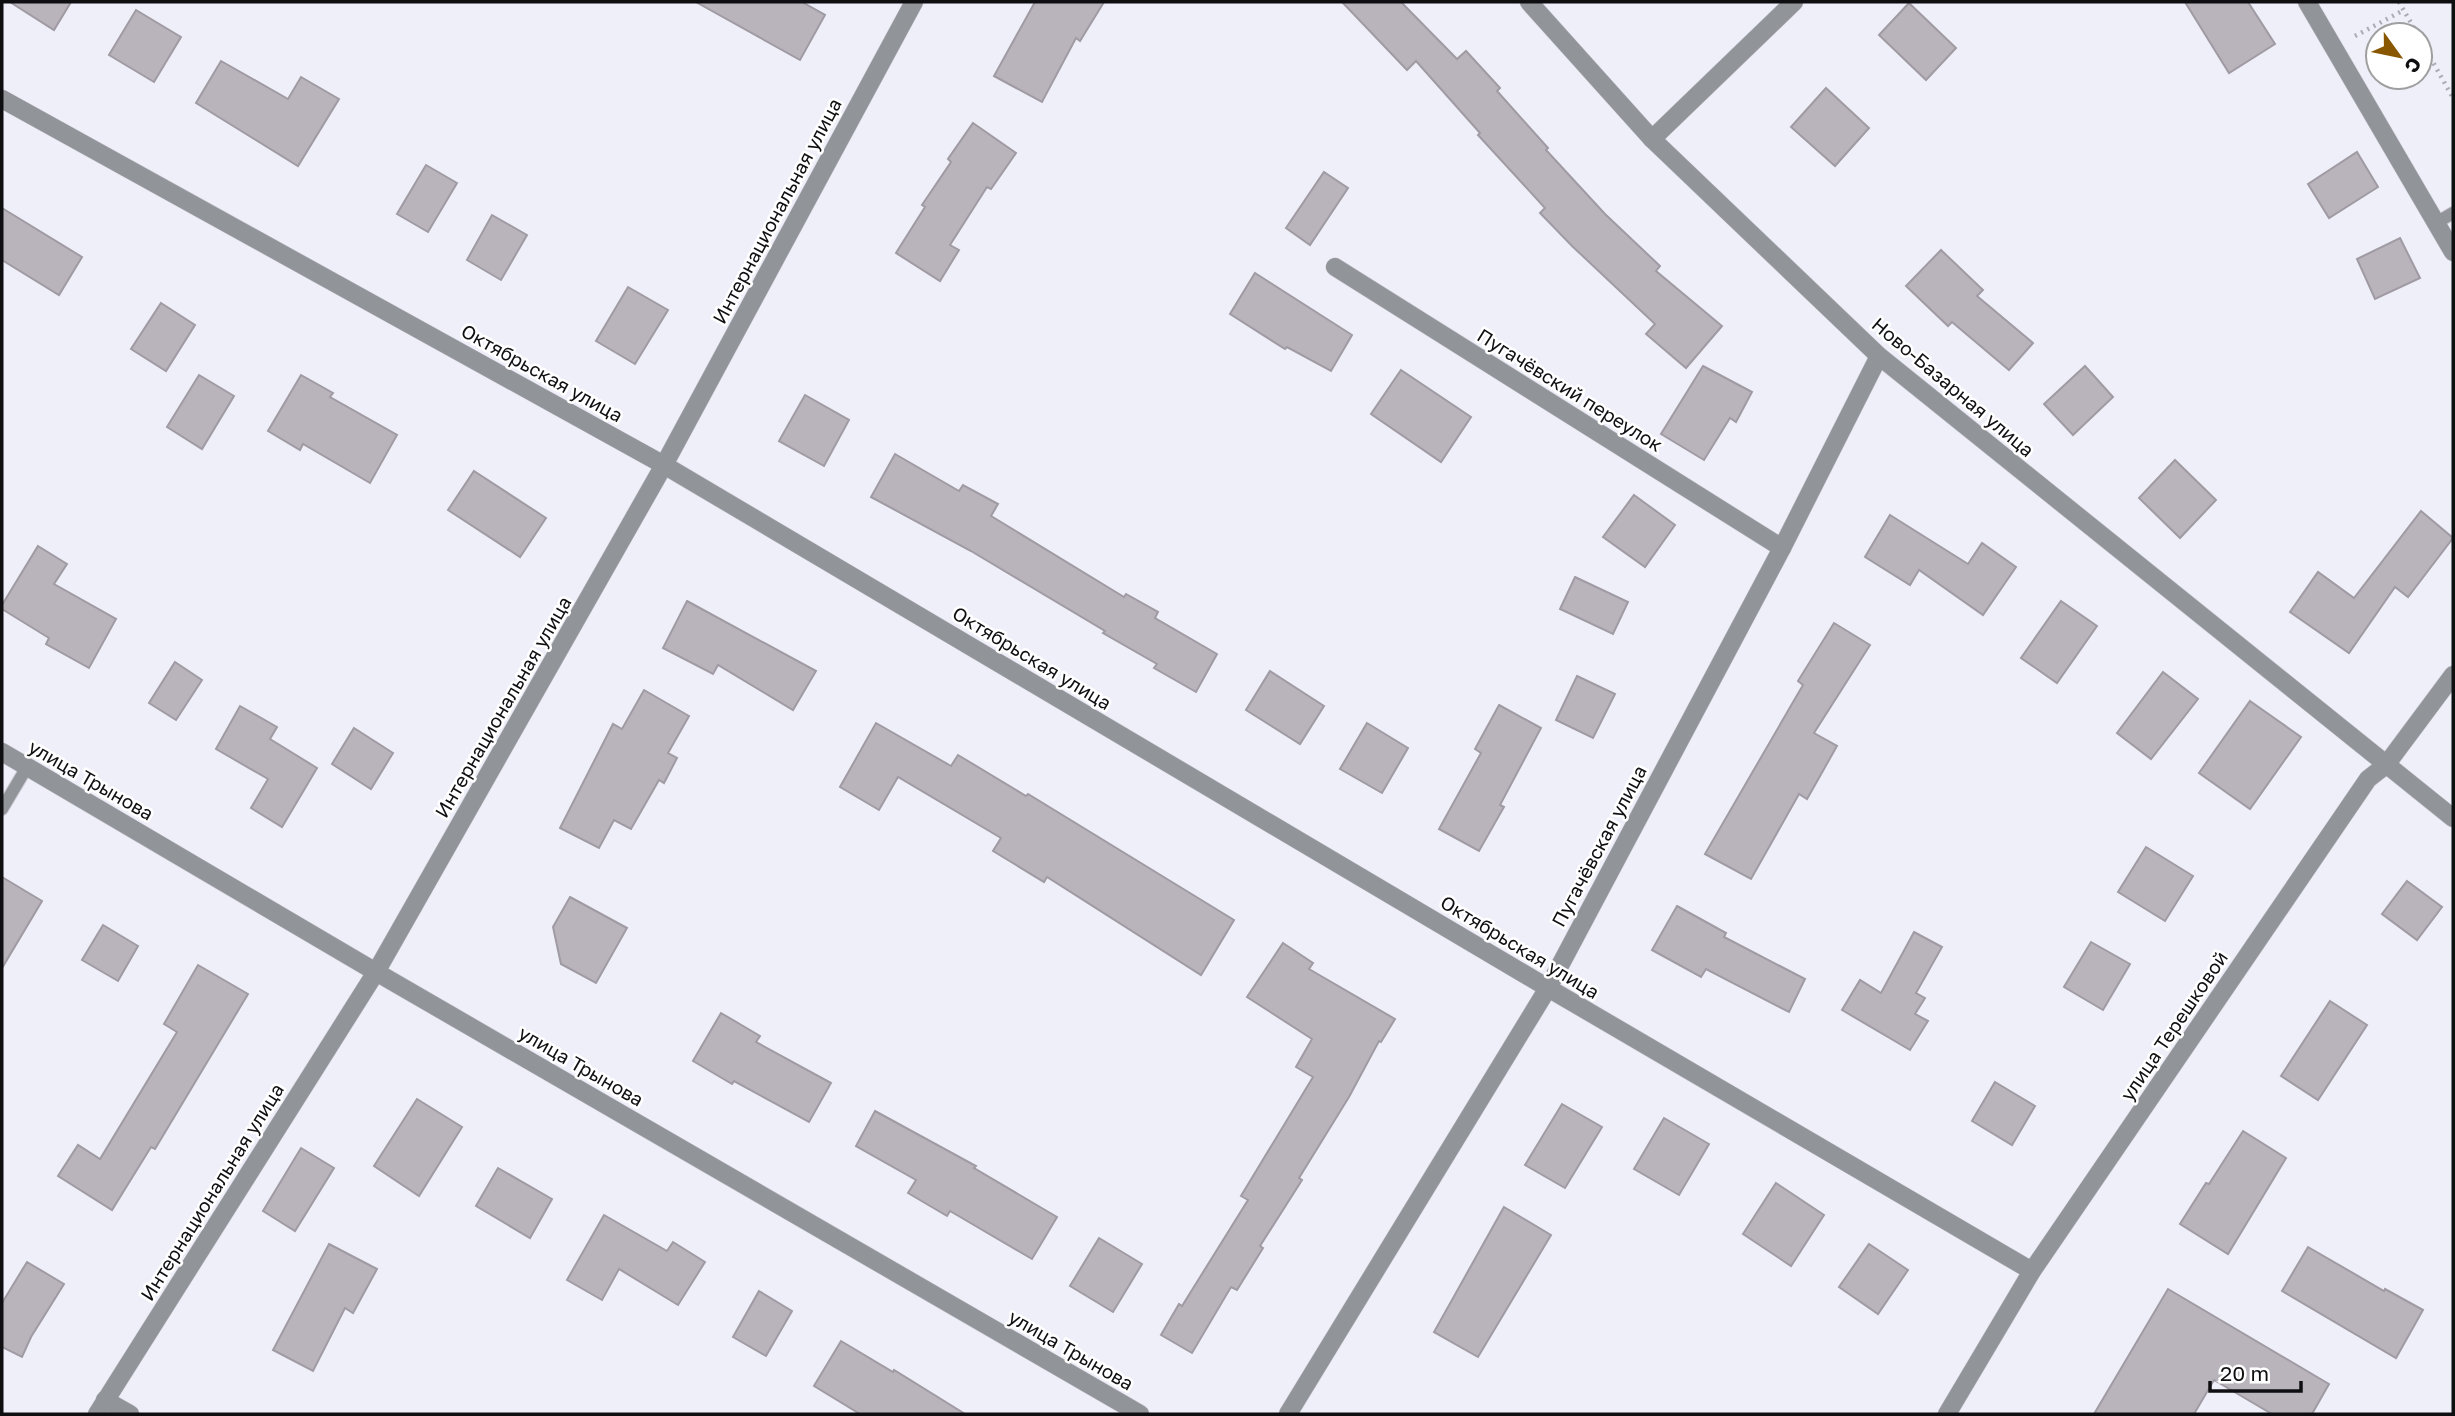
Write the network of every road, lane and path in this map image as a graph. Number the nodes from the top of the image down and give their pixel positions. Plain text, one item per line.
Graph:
1 (914, 2) edge
2 (1529, 2) edge
3 (1794, 2) edge
4 (2307, 2) edge
5 (2399, 2) edge
6 (2403, 10) junction
7 (2410, 21) edge
8 (2333, 48) junction
9 (2434, 64) edge
10 (2453, 98) edge
11 (2, 99) edge
12 (1652, 139) junction
13 (2453, 213) edge
14 (2436, 223) junction
15 (2453, 252) edge
16 (1335, 267) dead end
17 (1880, 356) junction
18 (664, 465) junction
19 (1782, 548) junction
20 (2453, 675) edge
21 (2, 752) edge
22 (2386, 765) junction
23 (27, 767) junction
24 (2, 809) edge
25 (2453, 818) edge
26 (376, 972) junction
27 (1548, 988) junction
28 (2032, 1270) junction
29 (101, 1407) edge
30 (130, 1414) edge
31 (1140, 1414) edge
32 (1288, 1414) edge
33 (1947, 1414) edge

1 - 18 street, Интернациональная улица
2 - 12 street, Ново-Базарная улица
3 - 12 street
4 - 8 street
5 - 6 path
6 - 7 path
6 - 8 path
8 - 14 street
9 - 10 path
11 - 18 street, Октябрьская улица
12 - 17 street, Ново-Базарная улица
13 - 14 lane
14 - 15 street
16 - 19 street, Пугачёвский переулок
17 - 19 street, Пугачёвская улица
17 - 22 street, Ново-Базарная улица
18 - 26 street, Интернациональная улица
18 - 27 street, Октябрьская улица
19 - 27 street, Пугачёвская улица
20 - 22 street, улица Терешковой
21 - 23 street, улица Трынова
22 - 25 street, Ново-Базарная улица
22 - 28 street, улица Терешковой
23 - 24 lane
23 - 26 street, улица Трынова
26 - 29 street, Интернациональная улица
26 - 31 street, улица Трынова
27 - 28 street, Октябрьская улица
27 - 32 street, Пугачёвская улица
28 - 33 street, улица Терешковой
29 - 30 street

